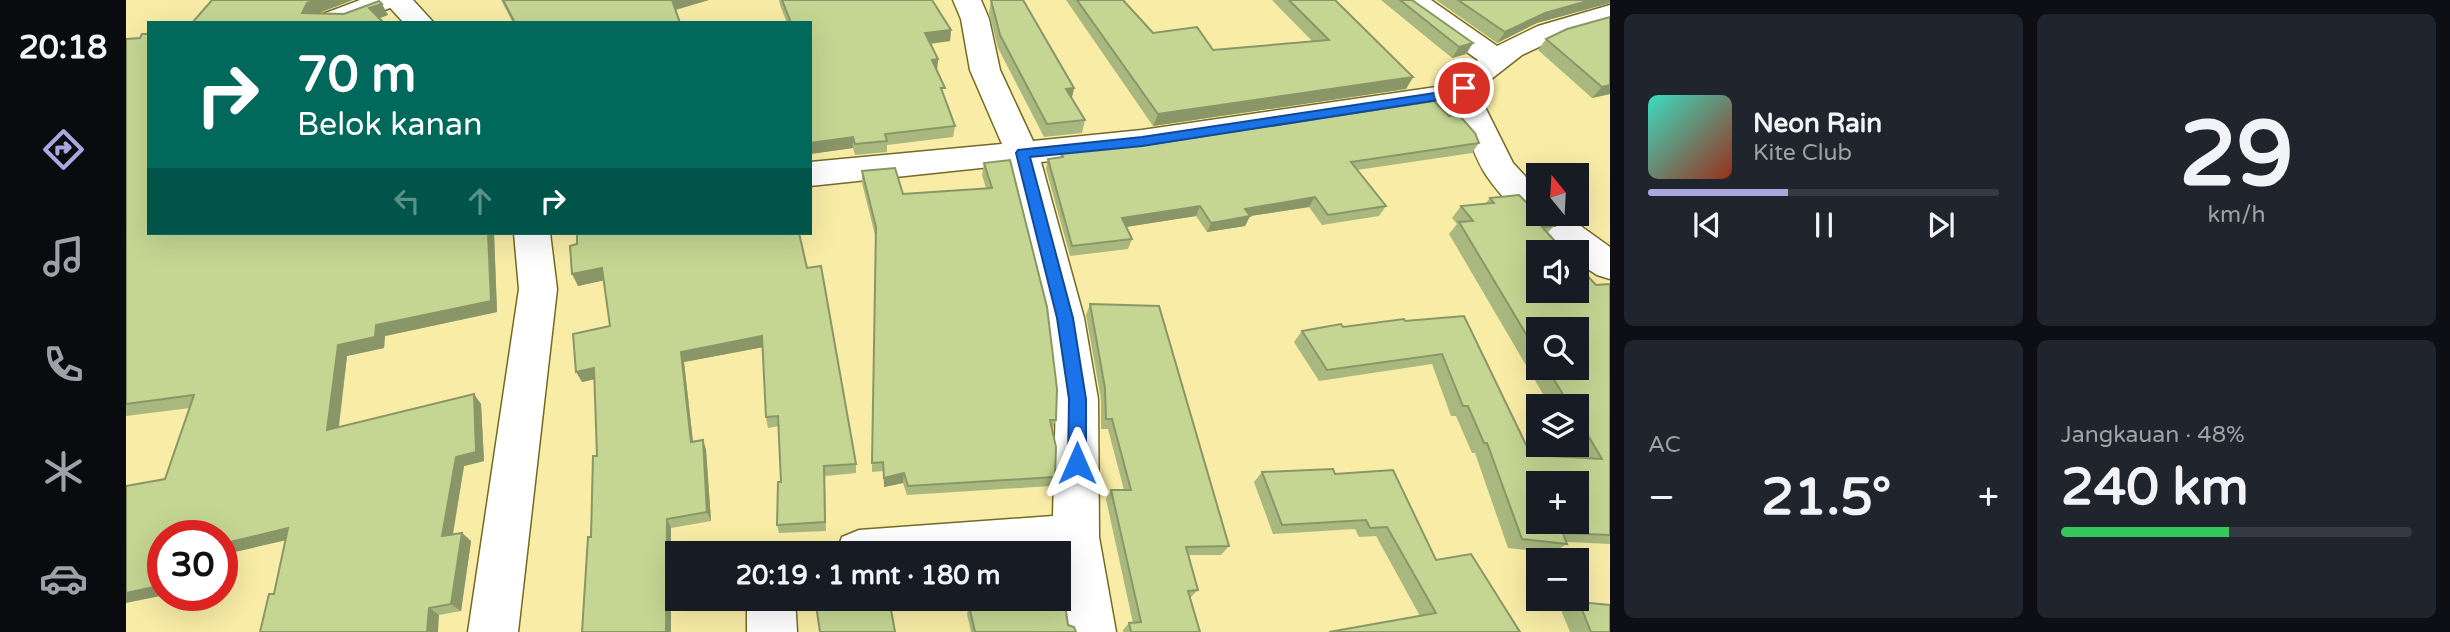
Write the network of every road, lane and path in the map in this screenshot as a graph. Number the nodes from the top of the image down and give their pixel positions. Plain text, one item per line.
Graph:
1 (385, 0) edge
2 (397, 0) edge
3 (967, 0) edge
4 (1413, 0) edge
5 (1610, 13) edge
6 (331, 21) edge
7 (418, 21) edge
8 (1497, 61) junction
9 (1451, 94) junction
10 (1022, 153) junction
11 (812, 174) edge
12 (1526, 197) edge
13 (1557, 226) edge
14 (532, 235) edge
15 (1610, 265) edge
16 (1076, 537) junction
17 (1022, 541) edge
18 (771, 611) edge
19 (493, 632) edge
20 (772, 632) edge
21 (1091, 632) edge

1 - 6 street
2 - 7 street
3 - 10 street
4 - 8 street
5 - 8 street
8 - 9 street
9 - 10 street
9 - 12 street
10 - 11 street
10 - 16 street
13 - 15 street
14 - 19 street
16 - 17 street
16 - 21 street
18 - 20 street

